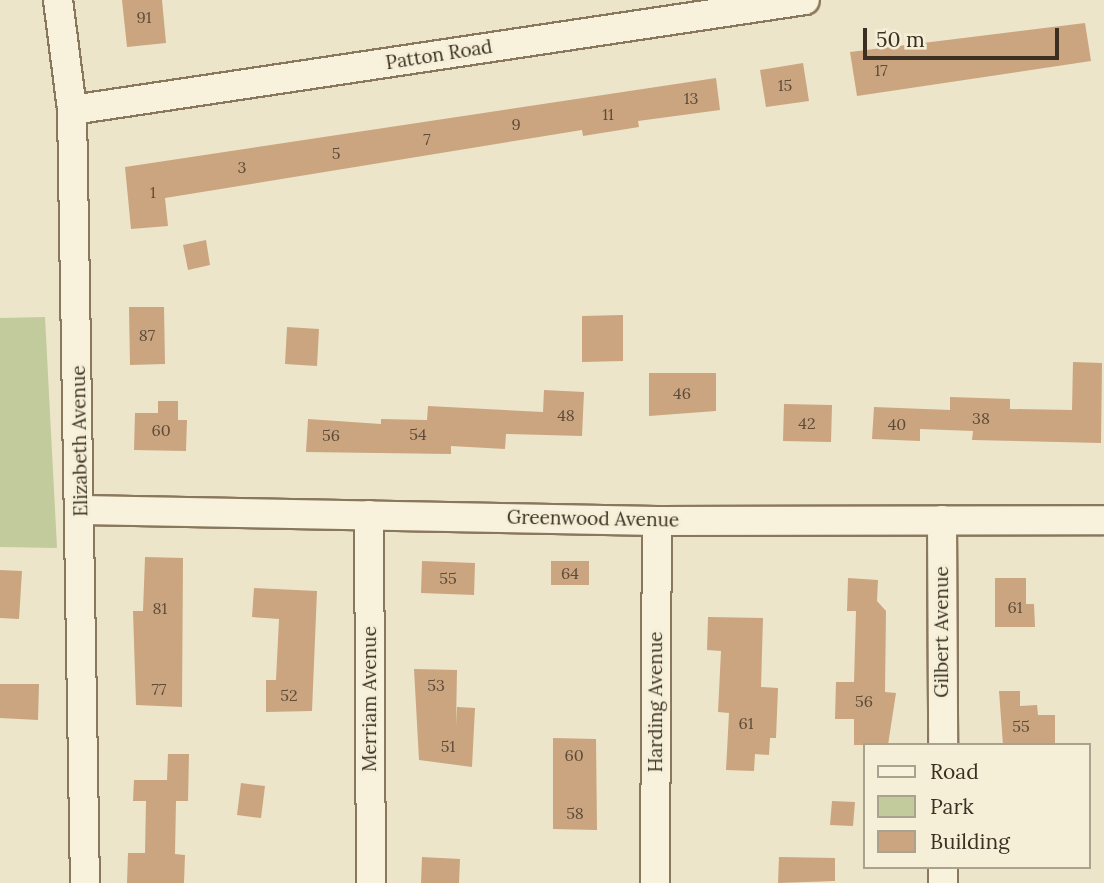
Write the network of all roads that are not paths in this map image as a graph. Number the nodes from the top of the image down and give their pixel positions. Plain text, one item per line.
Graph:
1 (58, 0) edge
2 (805, 0) edge
3 (709, 7) edge
4 (72, 110) junction
5 (82, 510) junction
6 (369, 515) junction
7 (657, 520) junction
8 (942, 520) junction
9 (1104, 520) edge
10 (943, 743) edge
11 (85, 883) edge
12 (371, 883) edge
13 (655, 883) edge

1 - 4 street, Elizabeth Avenue
2 - 3 street, Patton Road
3 - 4 street, Patton Road
4 - 5 street, Elizabeth Avenue
5 - 6 street, Greenwood Avenue
5 - 11 street, Elizabeth Avenue
6 - 7 street, Greenwood Avenue
6 - 12 street, Merriam Avenue
7 - 8 street, Greenwood Avenue
7 - 13 street, Harding Avenue
8 - 9 street, Greenwood Avenue
8 - 10 street, Gilbert Avenue

